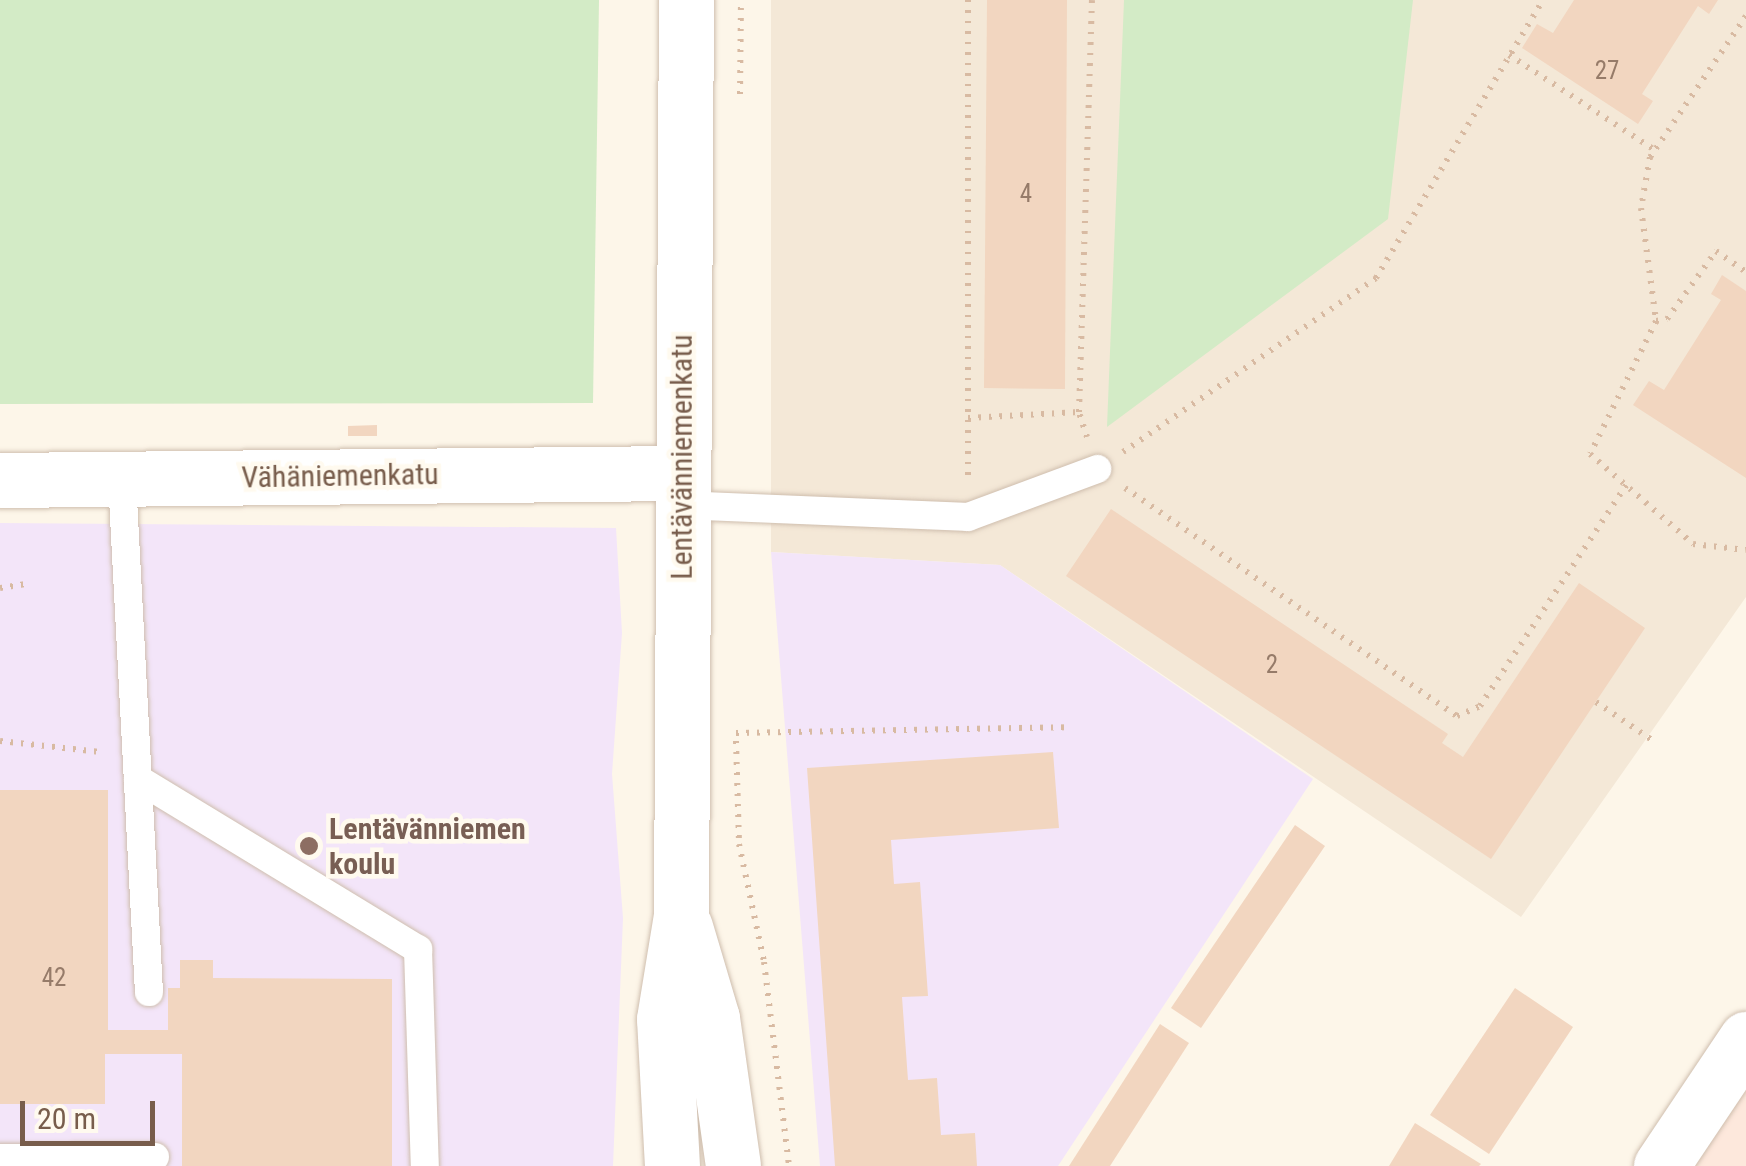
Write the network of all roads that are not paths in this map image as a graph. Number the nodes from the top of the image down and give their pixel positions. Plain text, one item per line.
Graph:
1 (686, 0) edge
2 (1098, 469) road end
3 (122, 479) junction
4 (0, 480) edge
5 (681, 489) junction
6 (138, 778) junction
7 (681, 915) junction
8 (149, 992) dead end
9 (1746, 1039) edge
10 (154, 1157) dead end
11 (0, 1158) edge
12 (425, 1166) edge
13 (672, 1166) edge
14 (733, 1166) edge
15 (1661, 1166) edge

1 - 5 street, Lentävänniemenkatu
2 - 5 lane
3 - 4 street, Vähäniemenkatu
3 - 5 street, Vähäniemenkatu
3 - 6 lane
5 - 7 street, Lentävänniemenkatu
6 - 8 lane
6 - 12 lane
7 - 13 street, Lentävänniemenkatu
7 - 14 street, Lentävänniemenkatu
9 - 15 street
10 - 11 lane

